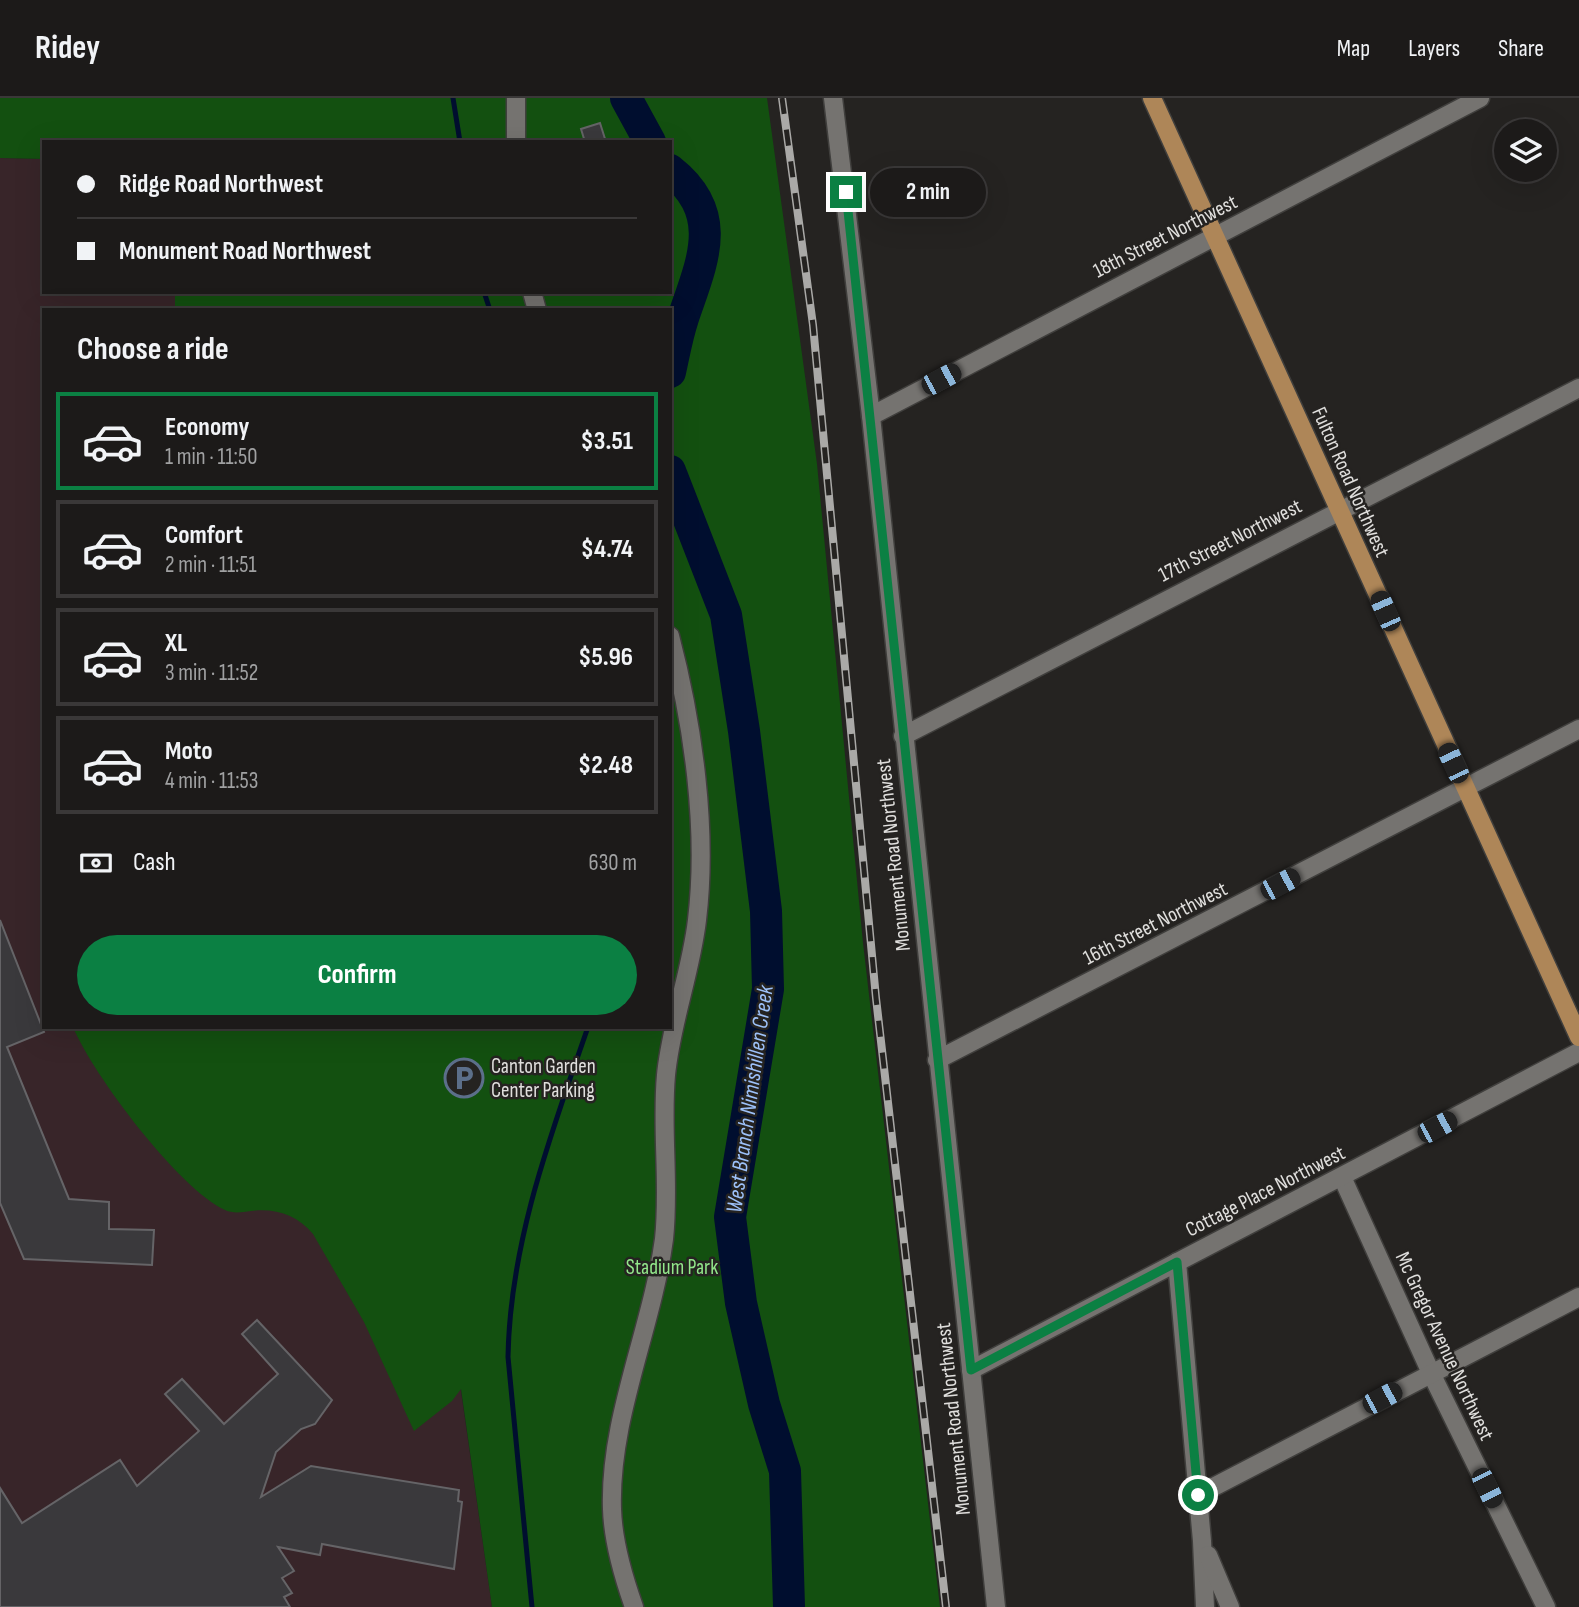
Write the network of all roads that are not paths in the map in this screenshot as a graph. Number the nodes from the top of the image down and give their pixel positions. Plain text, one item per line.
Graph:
1 (516, 98) edge
2 (833, 98) edge
3 (1152, 98) edge
4 (1480, 98) edge
5 (516, 140) edge
6 (1215, 236) junction
7 (1579, 388) edge
8 (871, 416) junction
9 (1339, 510) junction
10 (672, 643) edge
11 (1579, 729) edge
12 (903, 736) junction
13 (1465, 789) junction
14 (1579, 1037) edge
15 (1579, 1052) edge
16 (937, 1060) junction
17 (1342, 1177) junction
18 (1177, 1262) junction
19 (1579, 1297) edge
20 (971, 1370) junction
21 (1431, 1373) junction
22 (1198, 1495) junction
23 (1202, 1541) junction
24 (634, 1607) edge
25 (996, 1607) edge
26 (1205, 1607) edge
27 (1230, 1607) edge
28 (1546, 1607) edge

1 - 5 street
2 - 8 street, Monument Road Northwest
3 - 6 main road, Fulton Road Northwest
4 - 6 street, 18th Street Northwest
6 - 8 street, 18th Street Northwest
6 - 9 main road, Fulton Road Northwest
7 - 9 street, 17th Street Northwest
8 - 12 street, Monument Road Northwest
9 - 12 street, 17th Street Northwest
9 - 13 main road, Fulton Road Northwest
10 - 24 street
11 - 13 street, 16th Street Northwest
12 - 16 street, Monument Road Northwest
13 - 14 main road, Fulton Road Northwest
13 - 16 street, 16th Street Northwest
15 - 17 street, Cottage Place Northwest
16 - 20 street, Monument Road Northwest
17 - 18 street, Cottage Place Northwest
17 - 21 street, Mc Gregor Avenue Northwest
18 - 20 street, Cottage Place Northwest
18 - 22 street
19 - 21 street
20 - 25 street, Monument Road Northwest
21 - 22 street
21 - 28 street, Mc Gregor Avenue Northwest
22 - 23 street
23 - 26 street
23 - 27 street

